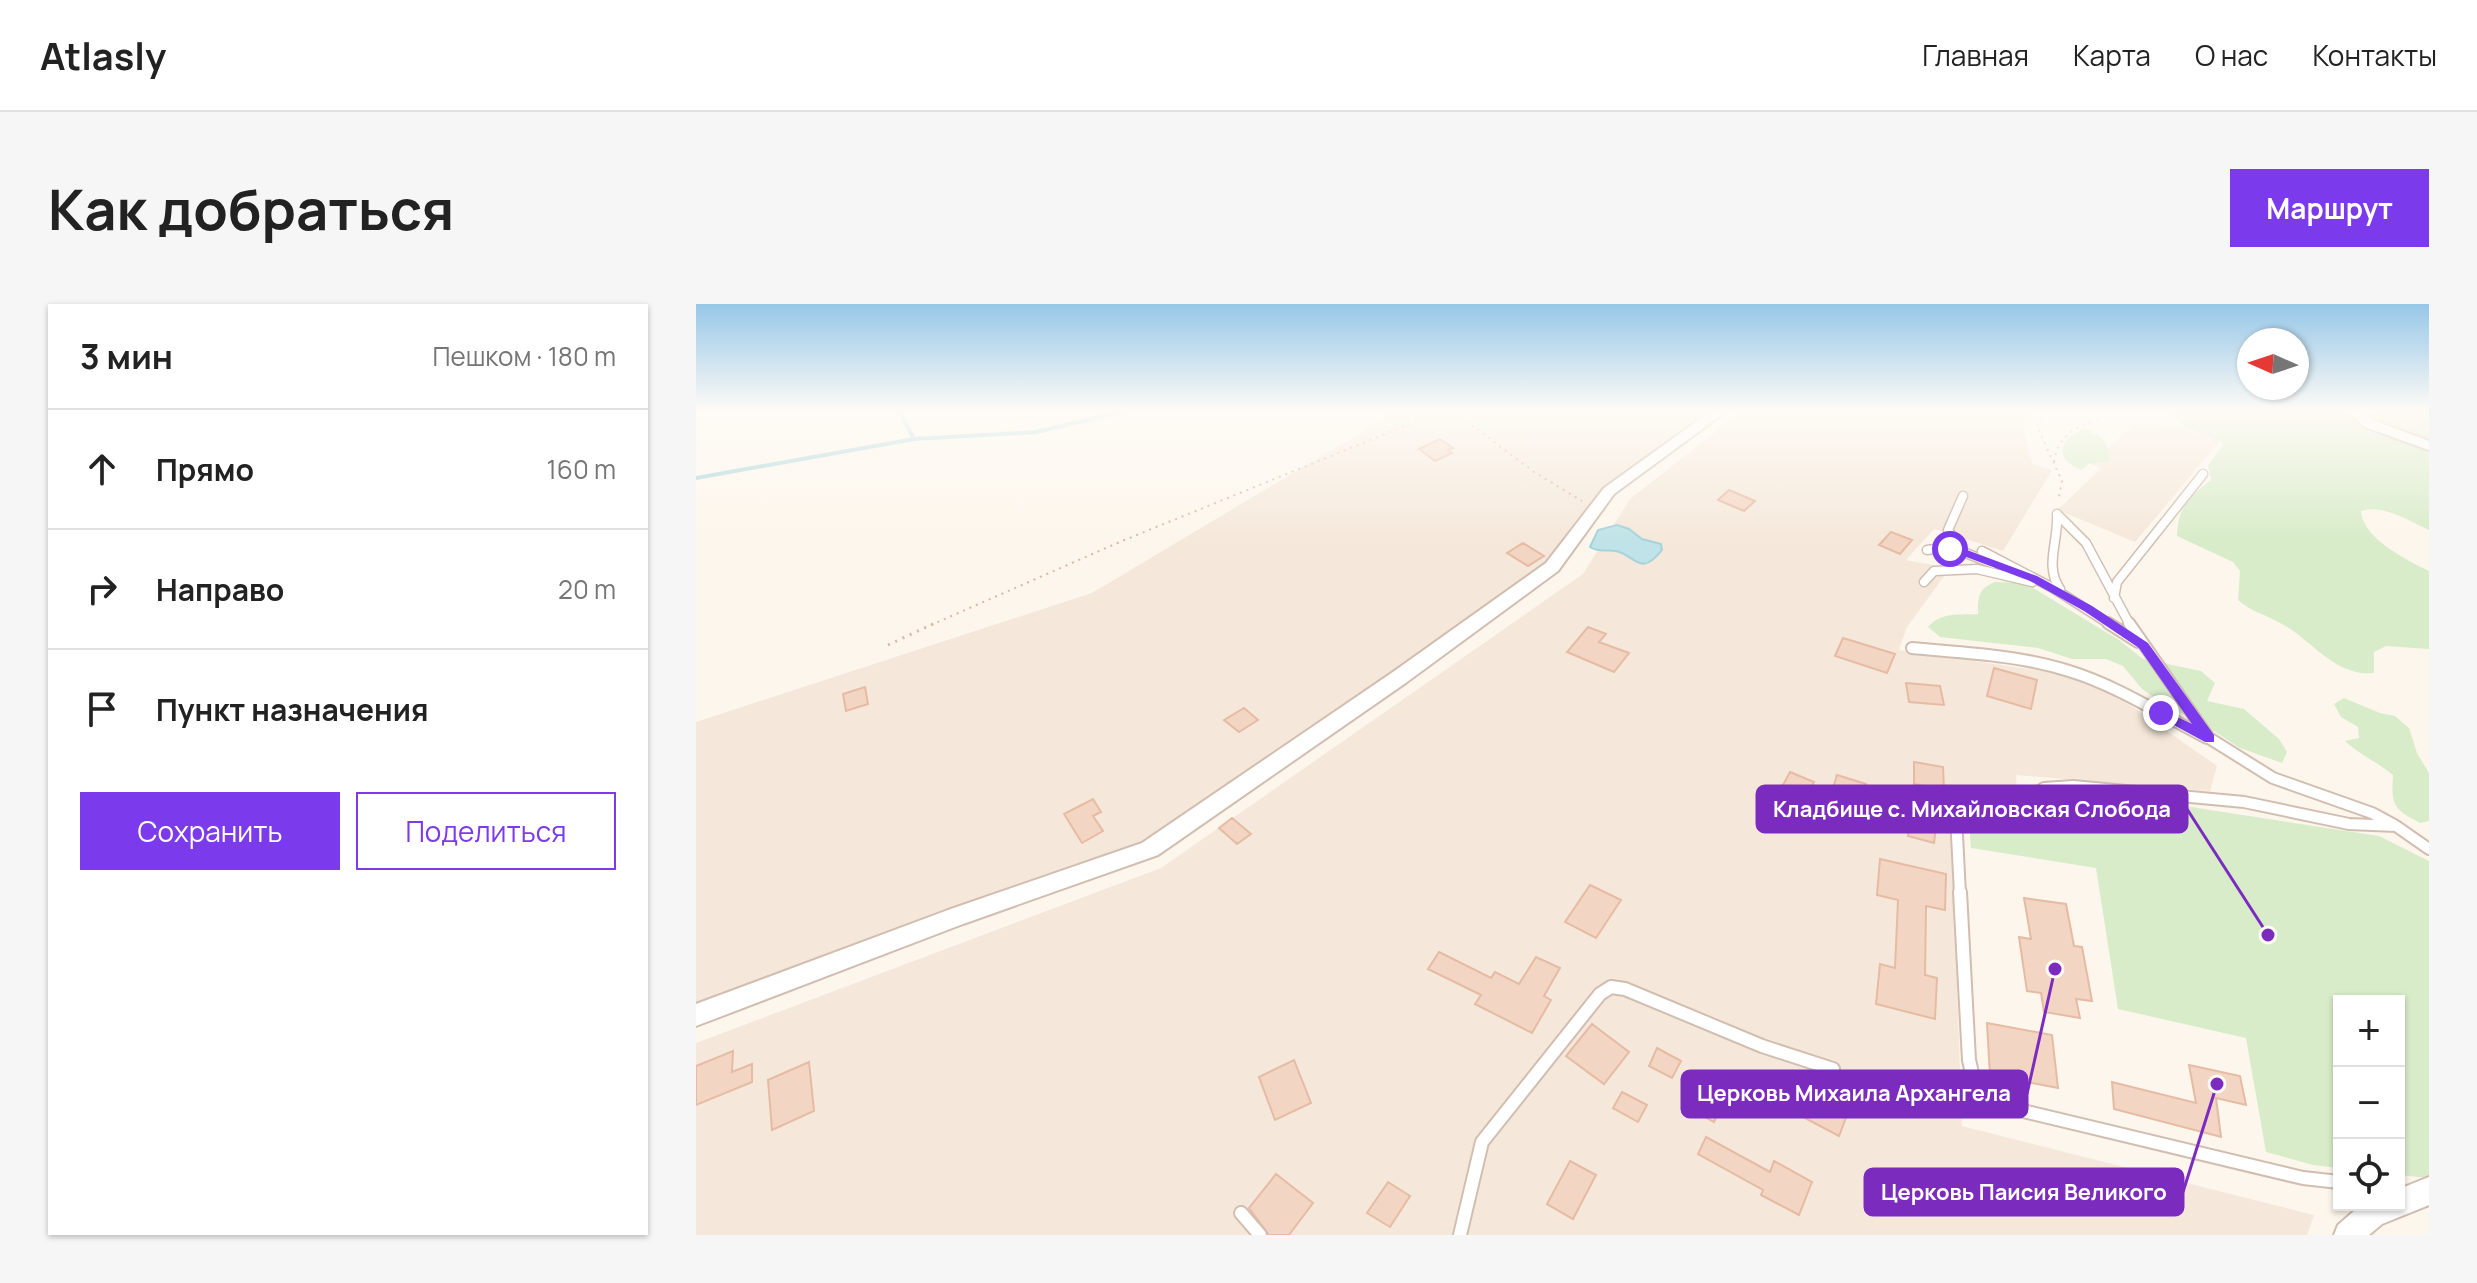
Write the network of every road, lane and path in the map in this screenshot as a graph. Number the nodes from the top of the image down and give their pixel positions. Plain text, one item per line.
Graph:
1 (1333, 454) edge
2 (1511, 454) edge
3 (1660, 454) edge
4 (2047, 454) edge
5 (2054, 454) edge
6 (2054, 462) junction
7 (2203, 474) dead end
8 (1963, 496) dead end
9 (1596, 509) junction
10 (2057, 514) junction
11 (1957, 546) junction
12 (1927, 550) dead end
13 (1982, 551) dead end
14 (2034, 578) junction
15 (1924, 582) dead end
16 (2053, 588) junction
17 (2067, 596) junction
18 (2114, 598) junction
19 (888, 645) dead end
20 (2143, 646) junction
21 (1912, 648) dead end
22 (2209, 738) junction
23 (2396, 826) junction
24 (2429, 848) edge
25 (696, 1015) edge
26 (1833, 1069) dead end
27 (2333, 1181) edge
28 (2405, 1189) edge
29 (2429, 1191) edge
30 (2405, 1200) edge
31 (2379, 1211) edge
32 (1241, 1213) dead end
33 (1260, 1235) edge
34 (1460, 1235) edge
35 (2348, 1235) edge

1 - 19 path
2 - 9 path
3 - 9 street
4 - 6 path
5 - 6 path
6 - 10 path
7 - 18 lane
8 - 11 lane
9 - 25 street
10 - 17 lane
10 - 18 lane
11 - 12 lane
11 - 14 lane
13 - 14 lane
14 - 16 lane
15 - 16 lane
16 - 17 lane
17 - 20 lane
18 - 20 lane
20 - 22 lane
21 - 22 lane
22 - 23 lane
23 - 24 lane
23 - 27 lane
26 - 34 lane
28 - 29 lane
29 - 30 street
31 - 35 street
32 - 33 lane

